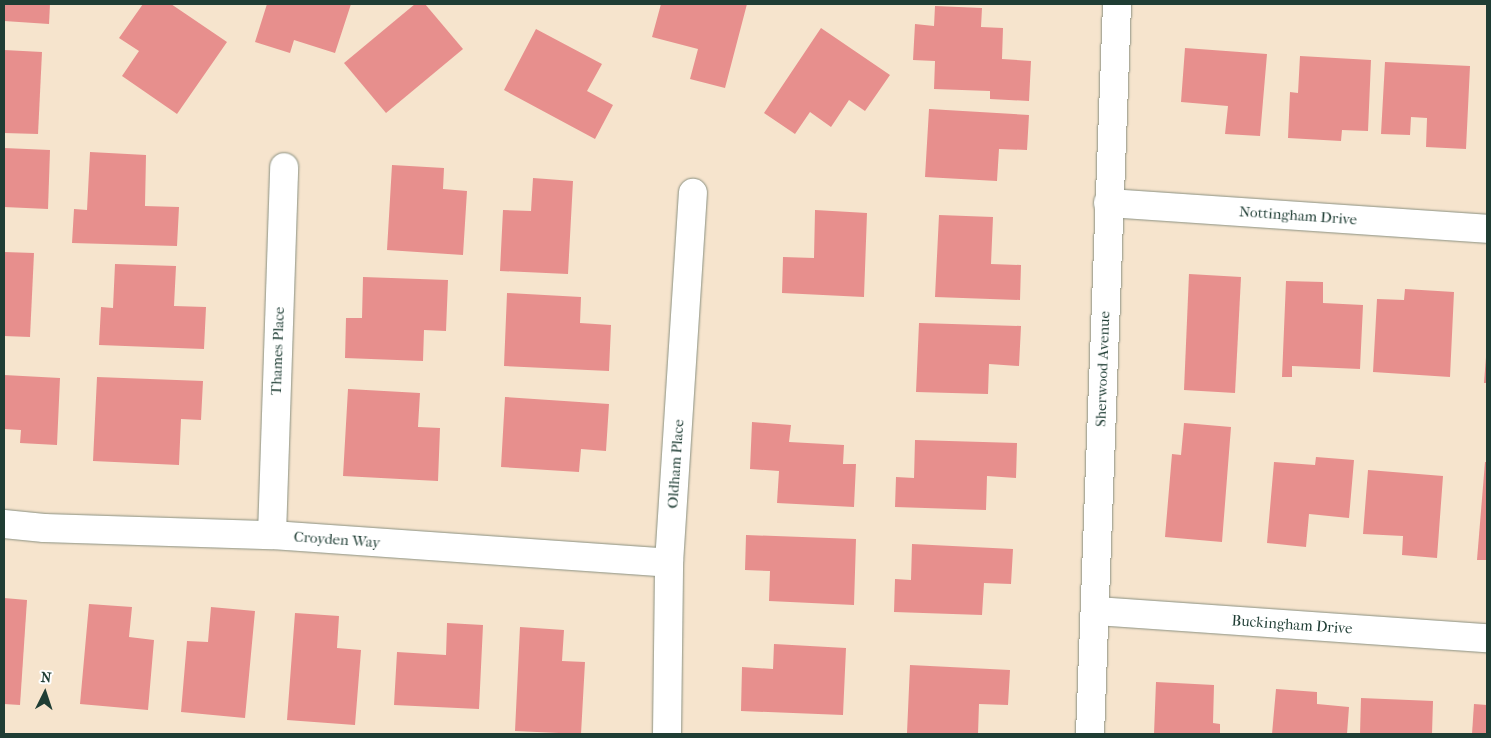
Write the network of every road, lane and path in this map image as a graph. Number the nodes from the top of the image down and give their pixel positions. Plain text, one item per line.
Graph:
1 (1117, 4) edge
2 (284, 167) dead end
3 (693, 193) dead end
4 (1108, 203) junction
5 (1487, 229) edge
6 (4, 524) edge
7 (272, 535) junction
8 (669, 563) junction
9 (1096, 612) junction
10 (1487, 638) edge
11 (667, 734) edge
12 (1090, 734) edge

1 - 4 street, Sherwood Avenue
2 - 7 street, Thames Place
3 - 8 street, Oldham Place
4 - 5 street, Nottingham Drive
4 - 9 street, Sherwood Avenue
6 - 7 street, Croyden Way
7 - 8 street, Croyden Way
8 - 11 street, Oldham Place
9 - 10 street, Buckingham Drive
9 - 12 street, Sherwood Avenue

